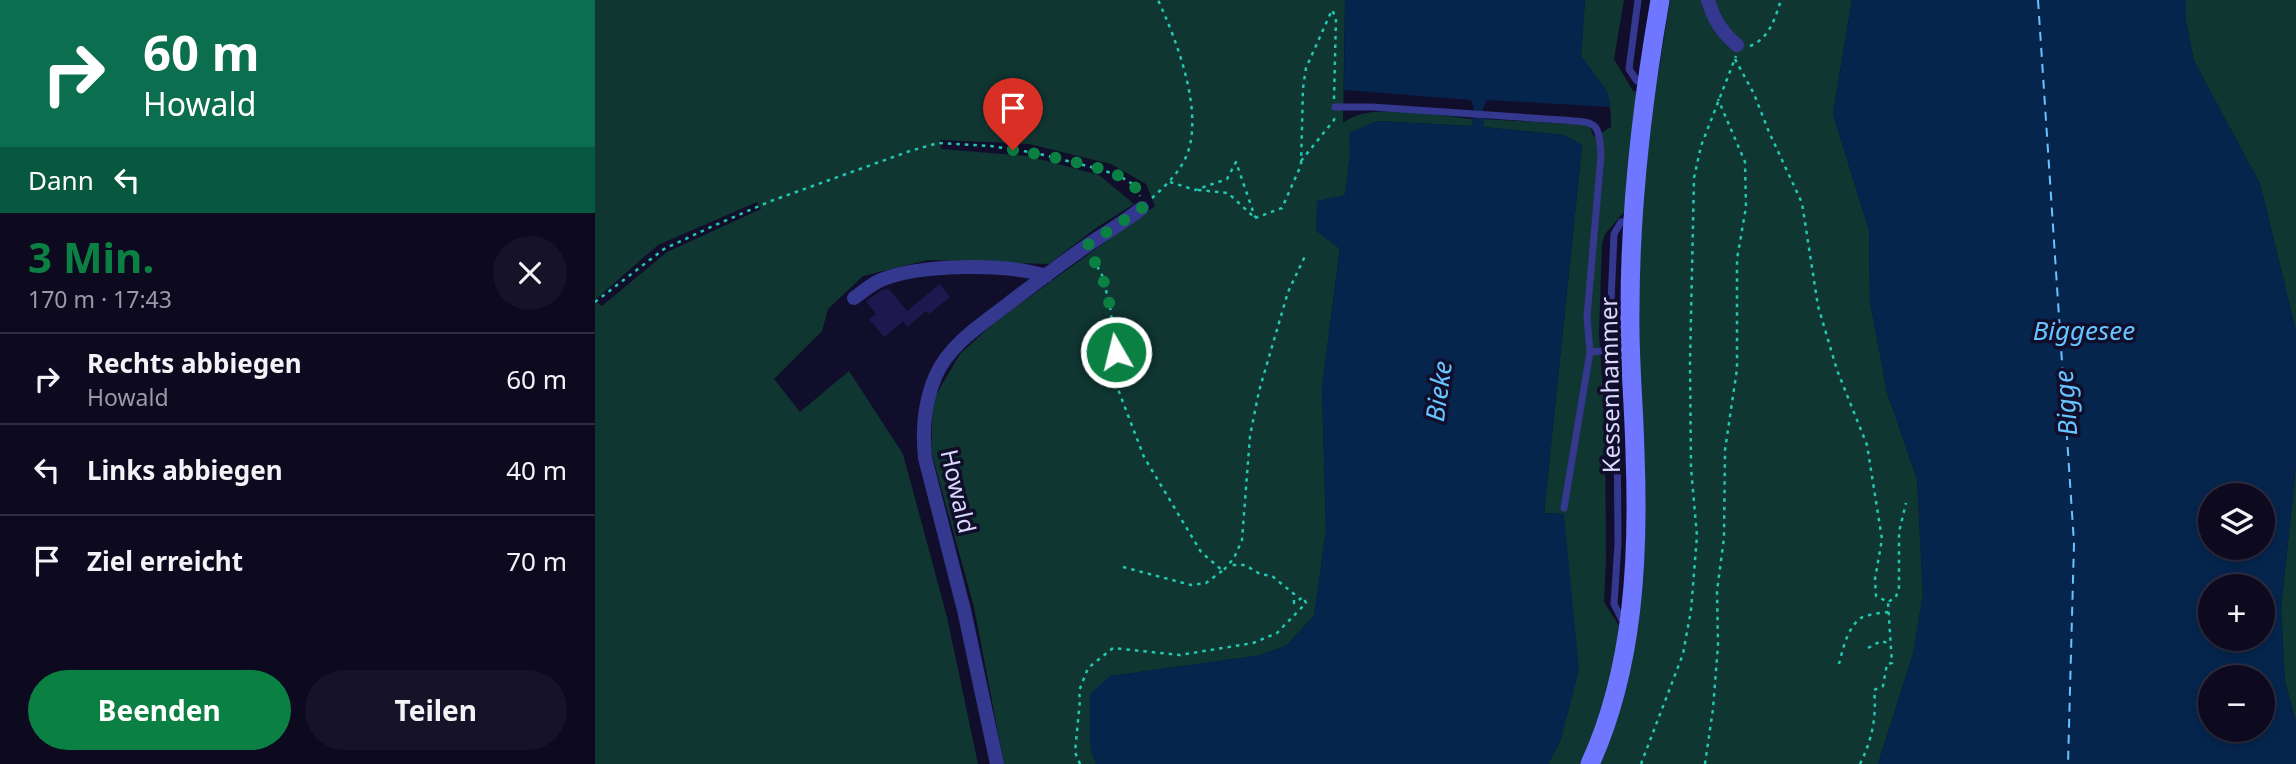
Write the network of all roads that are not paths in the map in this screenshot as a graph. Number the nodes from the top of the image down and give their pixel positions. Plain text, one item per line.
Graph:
1 (1638, 0) edge
2 (1660, 0) edge
3 (1708, 0) edge
4 (1736, 52) road end
5 (1646, 82) junction
6 (1335, 107) road end
7 (1142, 208) road end
8 (1634, 220) junction
9 (1045, 276) junction
10 (854, 298) dead end
11 (1612, 349) junction
12 (1590, 352) junction
13 (1564, 508) dead end
14 (1628, 622) junction
15 (997, 764) edge
16 (1590, 764) edge

1 - 5 lane
2 - 5 main road, Kessenhammer
3 - 4 street
5 - 8 main road, Kessenhammer
6 - 12 lane
7 - 9 street, Howald
8 - 11 lane
8 - 14 main road, Kessenhammer
9 - 10 street
9 - 15 street, Howald
11 - 12 lane
11 - 14 lane
12 - 13 lane
14 - 16 main road, Kessenhammer

